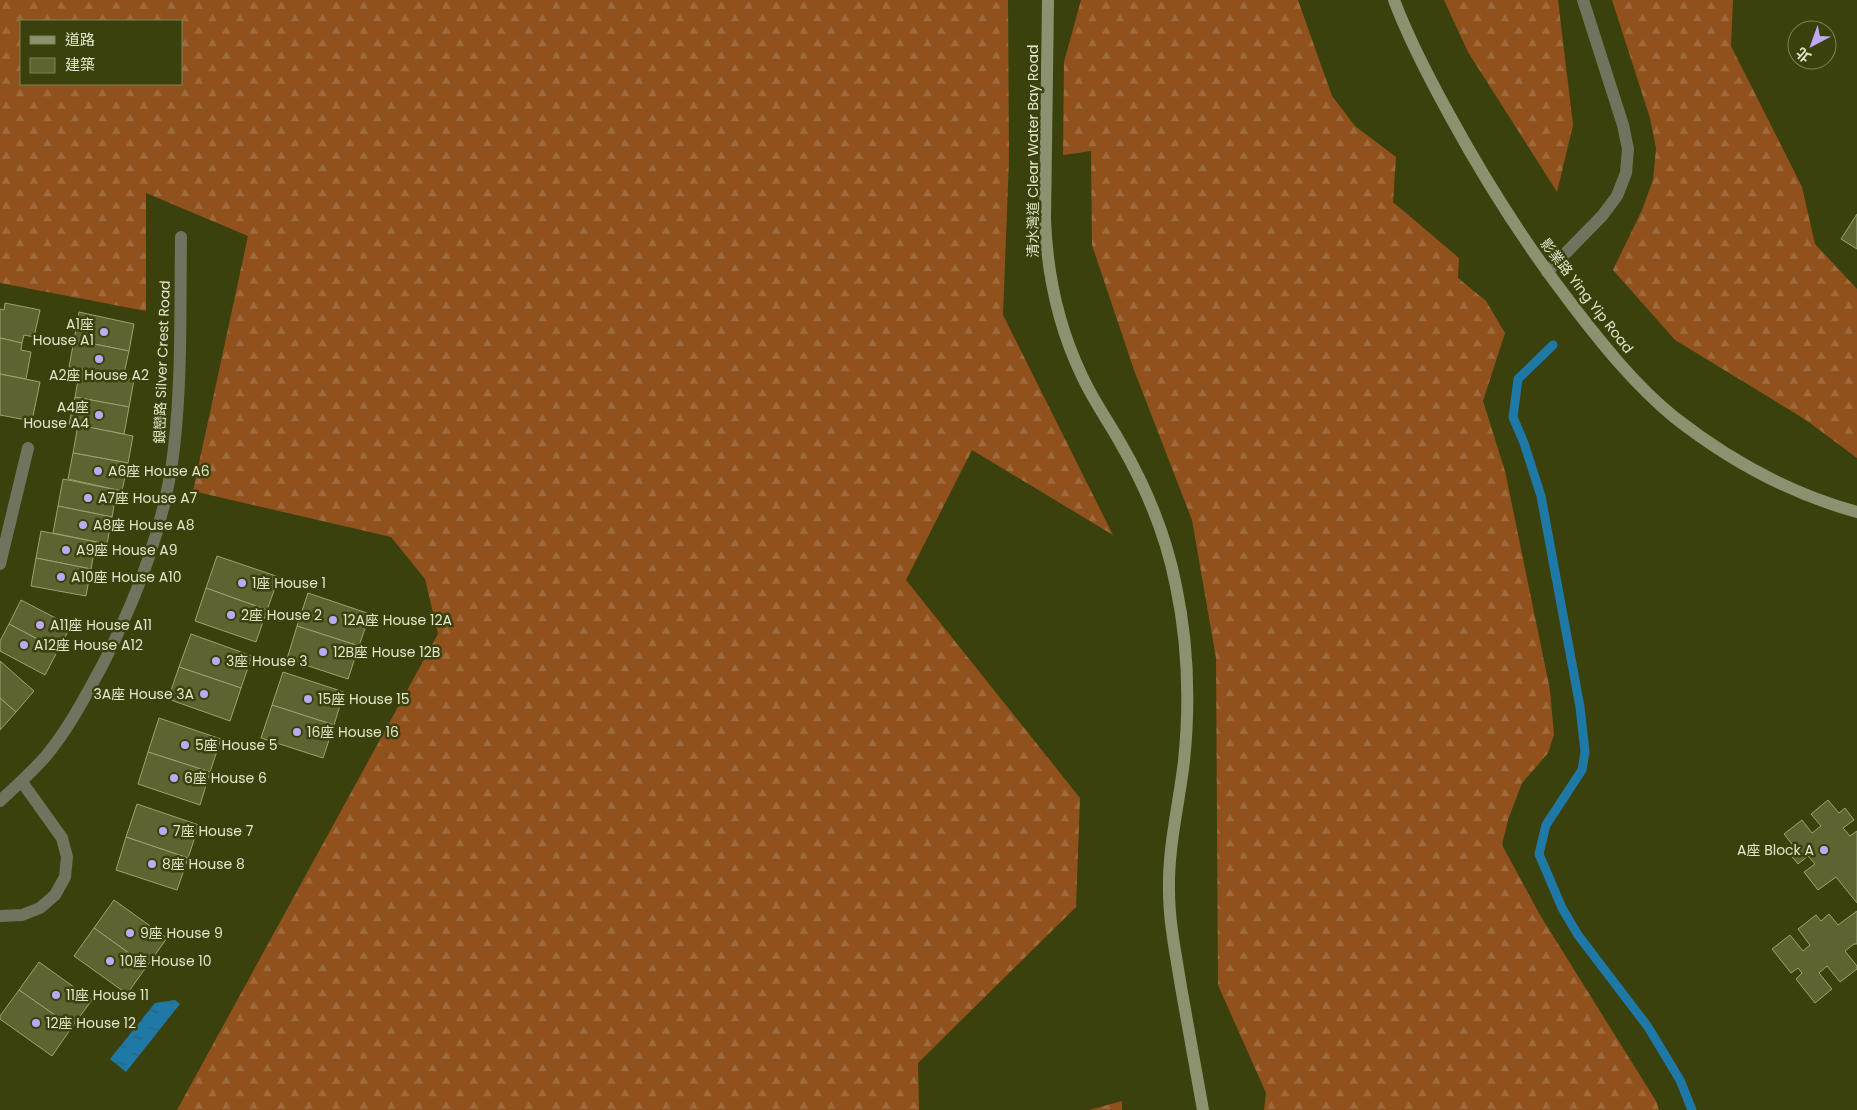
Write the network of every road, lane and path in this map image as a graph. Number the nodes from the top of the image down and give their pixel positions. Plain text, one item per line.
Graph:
1 (1048, 0) edge
2 (1394, 0) edge
3 (1583, 0) edge
4 (181, 237) dead end
5 (1547, 272) junction
6 (28, 448) dead end
7 (1857, 512) edge
8 (0, 564) edge
9 (22, 782) junction
10 (0, 800) edge
11 (0, 916) edge
12 (1203, 1110) edge

1 - 12 main road, 清水灣道 Clear Water Bay Road
2 - 5 main road, 影業路 Ying Yip Road
3 - 5 street
4 - 9 street, 銀巒路 Silver Crest Road
5 - 7 main road, 影業路 Ying Yip Road
6 - 8 street
9 - 10 street, 銀巒路 Silver Crest Road
9 - 11 street

